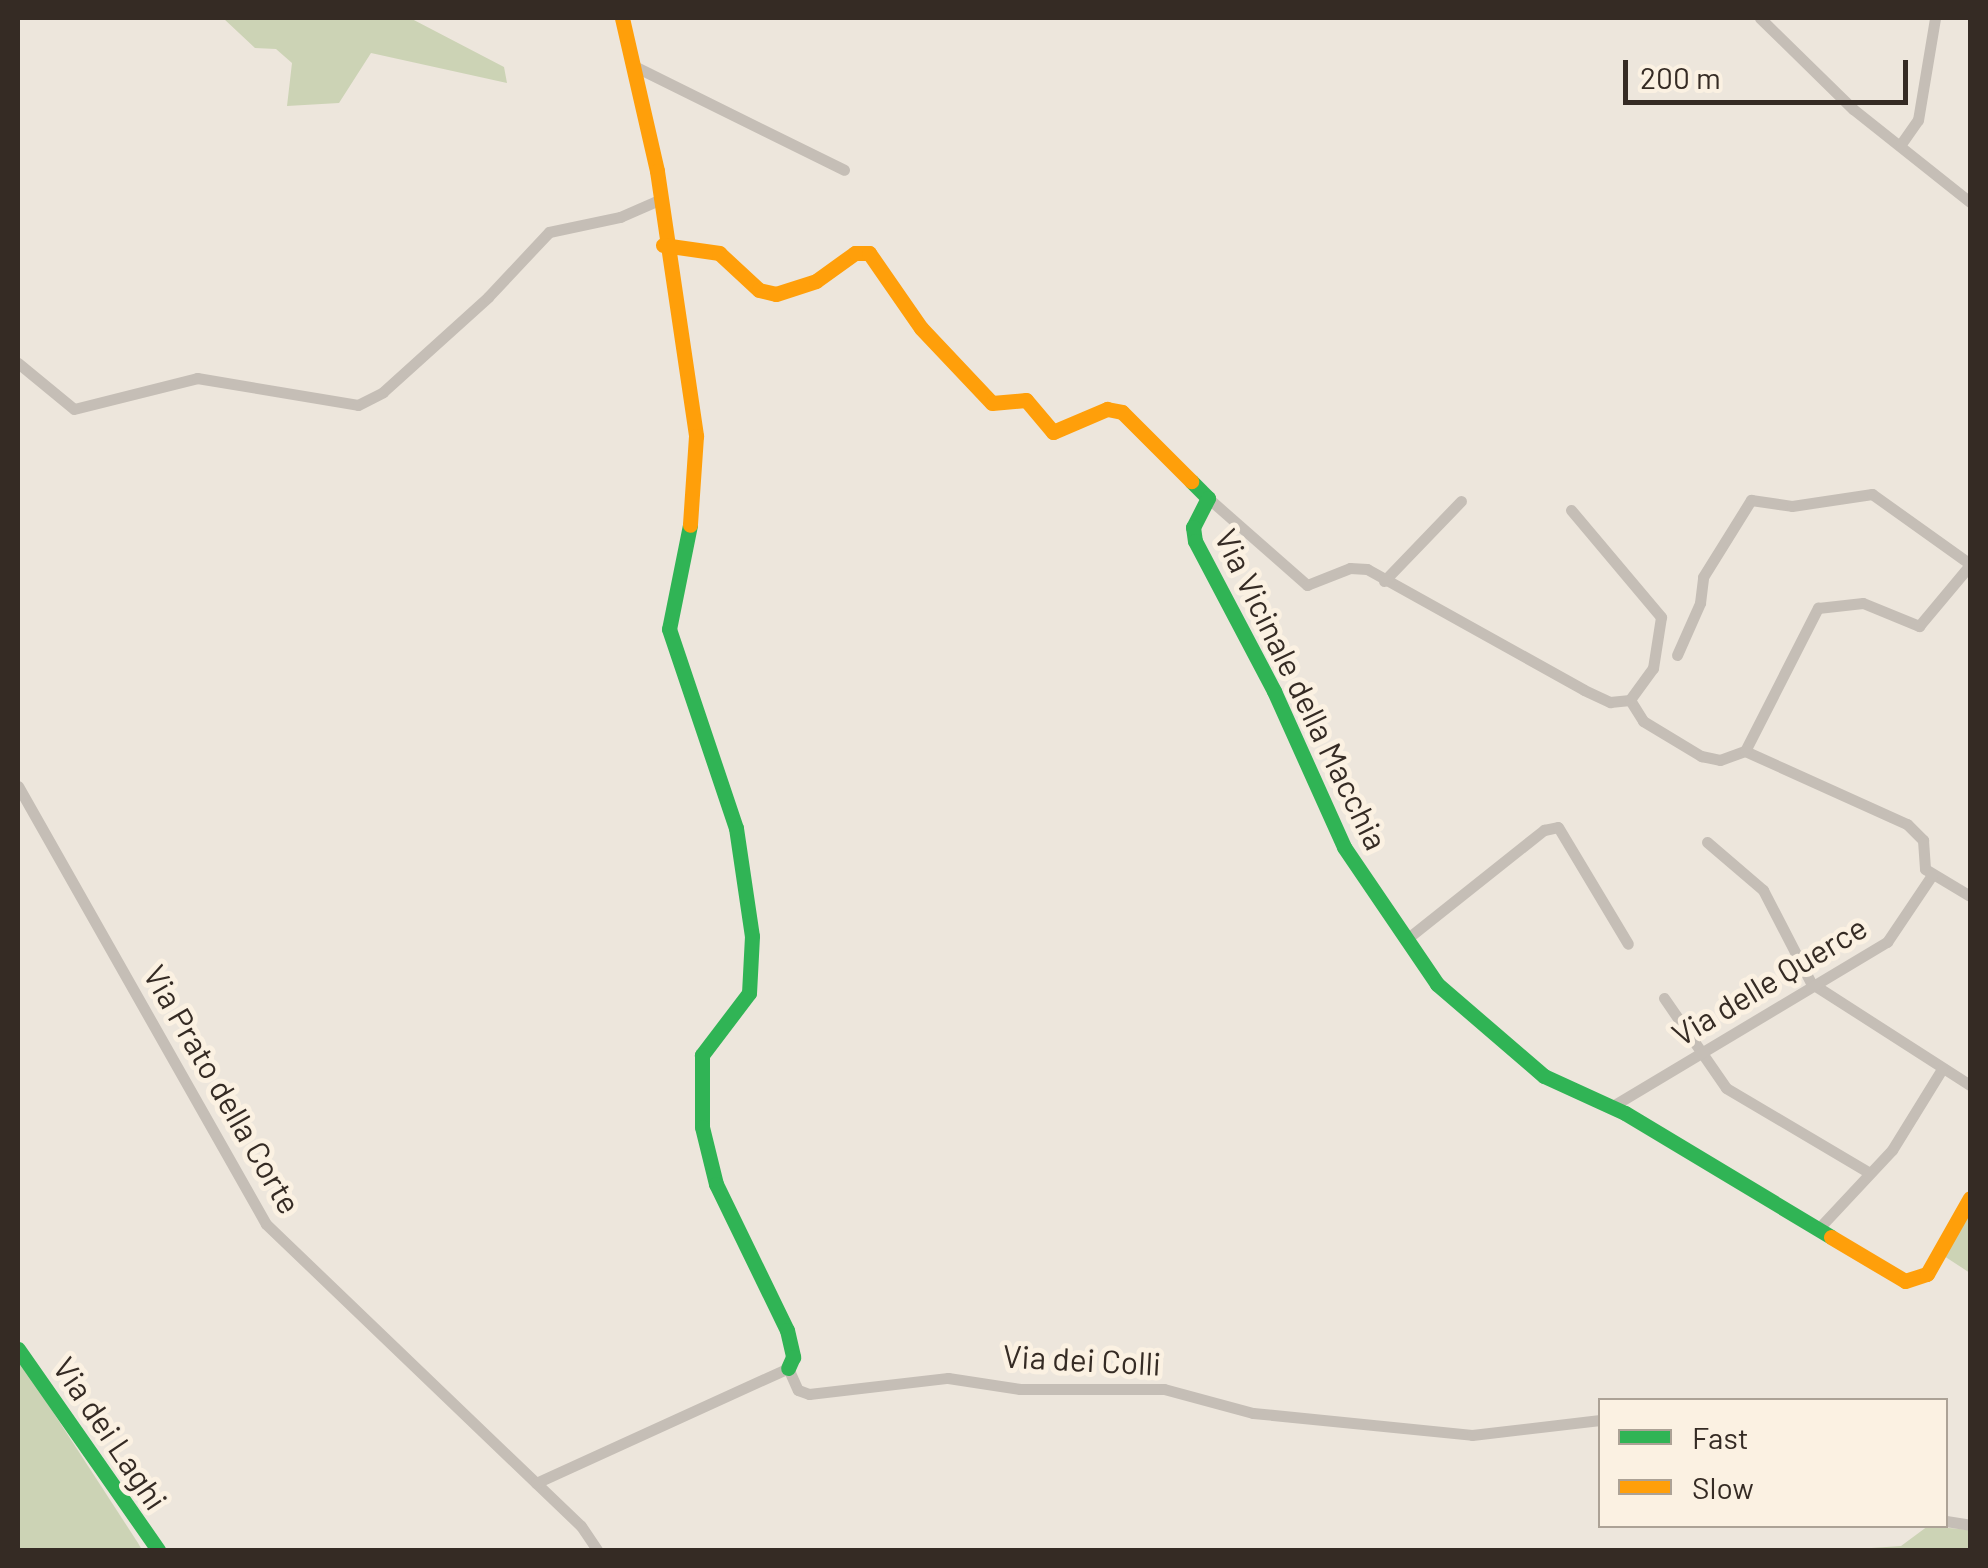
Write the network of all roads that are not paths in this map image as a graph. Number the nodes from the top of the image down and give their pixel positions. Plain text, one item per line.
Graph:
1 (622, 18) edge
2 (1760, 18) edge
3 (1935, 18) edge
4 (636, 67) junction
5 (1901, 144) junction
6 (844, 170) dead end
7 (660, 199) junction
8 (1970, 202) edge
9 (664, 245) junction
10 (18, 363) edge
11 (1208, 498) junction
12 (1461, 501) dead end
13 (1570, 510) dead end
14 (1970, 565) edge
15 (1384, 581) junction
16 (1677, 655) dead end
17 (1630, 700) junction
18 (1745, 751) junction
19 (18, 786) edge
20 (1708, 842) dead end
21 (1932, 875) junction
22 (1970, 896) edge
23 (1408, 938) junction
24 (1628, 944) dead end
25 (1810, 983) junction
26 (1664, 998) dead end
27 (1700, 1053) junction
28 (1942, 1069) junction
29 (1970, 1085) edge
30 (1611, 1107) junction
31 (1870, 1174) junction
32 (1970, 1198) edge
33 (1820, 1227) junction
34 (18, 1349) edge
35 (788, 1368) junction
36 (1598, 1420) edge
37 (536, 1483) junction
38 (158, 1550) edge
39 (597, 1550) edge

1 - 4 street
2 - 5 street
3 - 5 street
4 - 6 street
4 - 7 street
5 - 8 street
7 - 9 street
7 - 10 street
9 - 11 street, Via Vicinale della Macchia
9 - 35 street
11 - 15 street
11 - 23 street, Via Vicinale della Macchia
12 - 15 street
13 - 17 street
14 - 16 street
14 - 18 street
15 - 17 street
17 - 18 street
18 - 21 street
19 - 37 street, Via Prato della Corte
20 - 25 street
21 - 22 street
21 - 25 street, Via delle Querce
23 - 24 street
23 - 30 street, Via Vicinale della Macchia
25 - 27 street, Via delle Querce
25 - 28 street
26 - 27 street
27 - 30 street, Via delle Querce
27 - 31 street
28 - 29 street
28 - 31 street
30 - 33 street, Via Vicinale della Macchia
31 - 33 street
32 - 33 street, Via Vicinale della Macchia
34 - 38 street, Via dei Laghi
35 - 36 street, Via dei Colli
35 - 37 street
37 - 39 street, Via Prato della Corte

